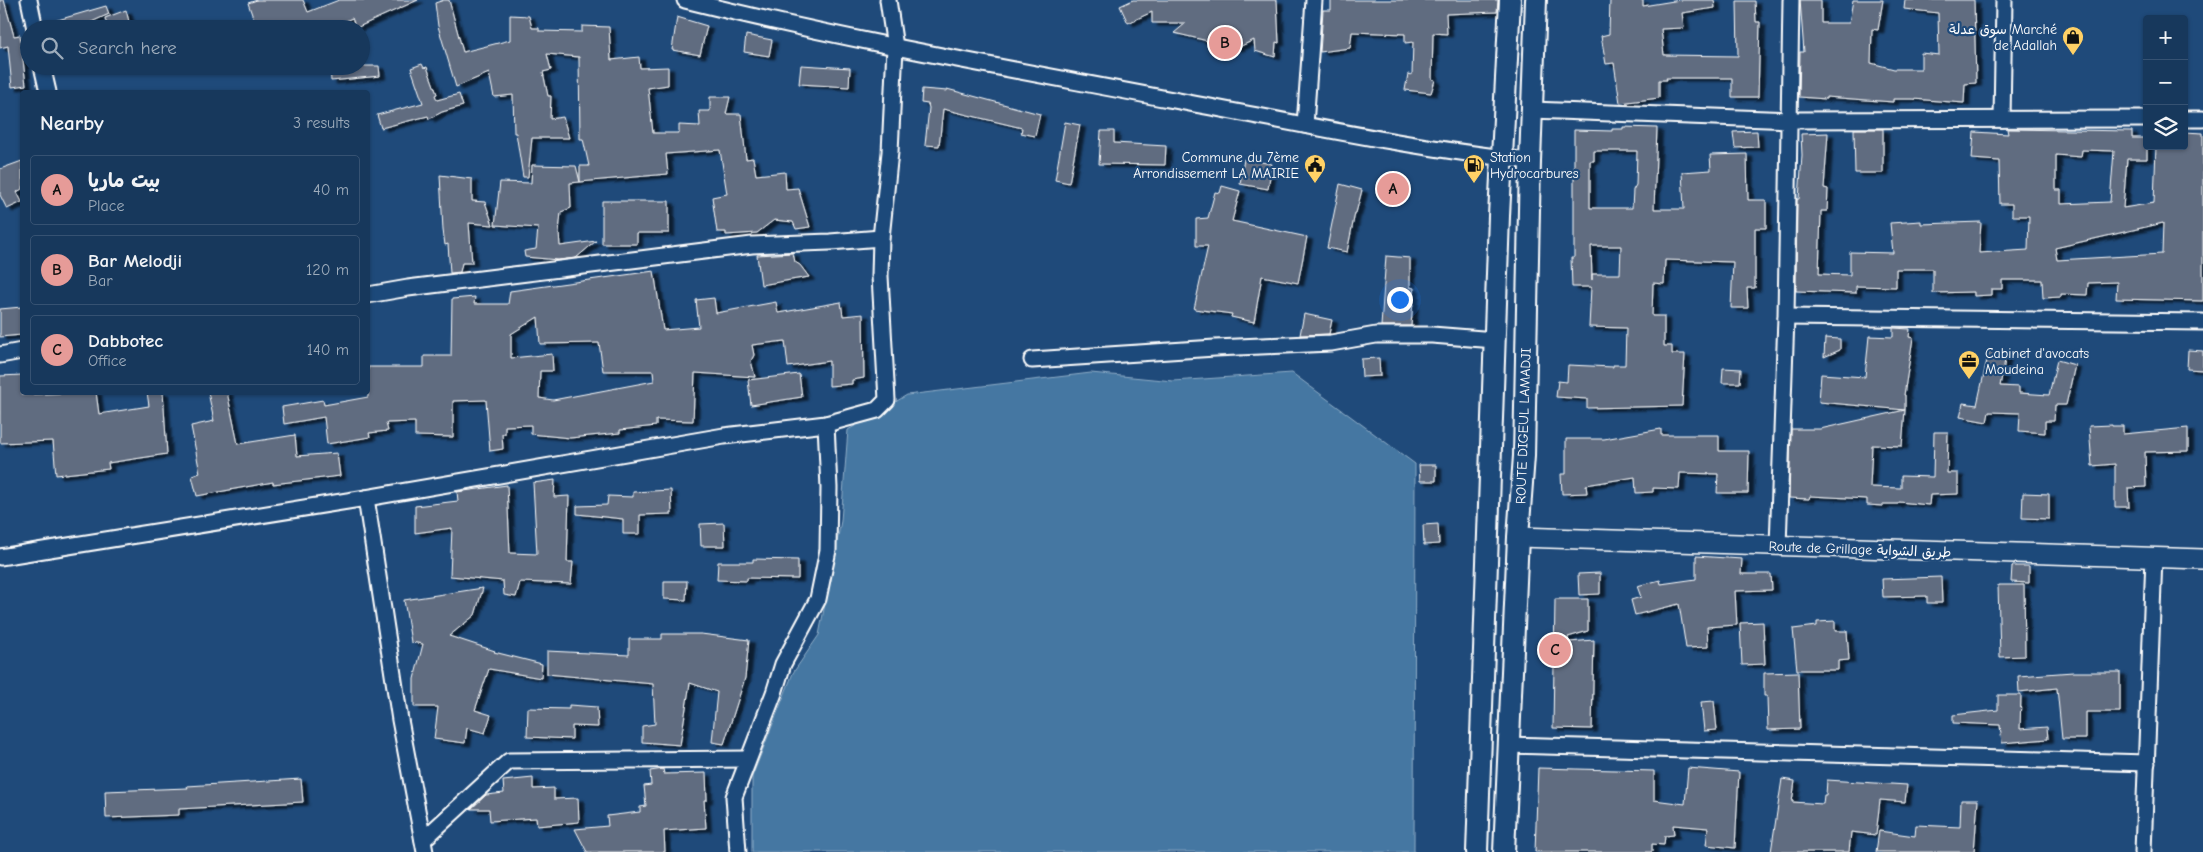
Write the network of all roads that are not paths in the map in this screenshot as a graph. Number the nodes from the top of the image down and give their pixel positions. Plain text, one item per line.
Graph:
1 (29, 0) edge
2 (685, 0) edge
3 (888, 0) edge
4 (1314, 0) edge
5 (1510, 0) edge
6 (1536, 0) edge
7 (1791, 0) edge
8 (2004, 0) edge
9 (33, 20) edge
10 (895, 47) junction
11 (44, 75) edge
12 (48, 90) edge
13 (1532, 110) junction
14 (2002, 118) junction
15 (2143, 119) edge
16 (2188, 119) edge
17 (2203, 119) edge
18 (1790, 120) junction
19 (1305, 125) junction
20 (1501, 158) junction
21 (1530, 161) junction
22 (881, 238) junction
23 (370, 295) edge
24 (1786, 317) junction
25 (2203, 322) edge
26 (1495, 340) junction
27 (20, 351) edge
28 (0, 355) edge
29 (1032, 360) dead end
30 (826, 424) junction
31 (366, 498) junction
32 (1518, 537) junction
33 (1778, 546) junction
34 (0, 557) edge
35 (2154, 557) junction
36 (2203, 560) edge
37 (1508, 746) junction
38 (748, 759) junction
39 (2147, 763) junction
40 (424, 846) edge
41 (738, 852) edge
42 (1477, 852) edge
43 (1504, 852) edge
44 (2142, 852) edge

1 - 9 street
2 - 10 street
3 - 10 street
4 - 19 street
5 - 20 main road
6 - 13 main road, ROUTE DIGEUL LAMADJI
7 - 18 street
8 - 14 street
10 - 19 street
10 - 22 street
11 - 12 street
13 - 18 street
13 - 21 main road, ROUTE DIGEUL LAMADJI
14 - 15 street
14 - 18 street
16 - 17 street
18 - 24 street
19 - 20 street
20 - 21 street
20 - 26 main road
21 - 32 main road, ROUTE DIGEUL LAMADJI
22 - 23 street
22 - 30 street
24 - 25 street
24 - 33 street
26 - 29 street
26 - 42 main road
27 - 28 street
30 - 31 street
30 - 38 street
31 - 34 street
31 - 40 street
32 - 33 street, Route de Grillage طريق الشواية
32 - 37 main road, ROUTE DIGEUL LAMADJI
33 - 35 street, Route de Grillage طريق الشواية
35 - 36 street, Route de Grillage طريق الشواية
35 - 39 street
37 - 39 street
37 - 43 main road, ROUTE DIGEUL LAMADJI
38 - 40 street
38 - 41 street
39 - 44 street

